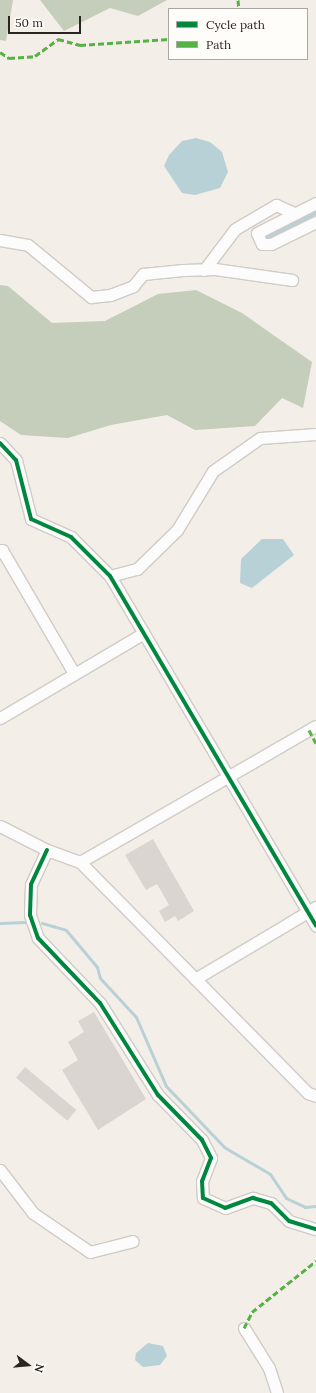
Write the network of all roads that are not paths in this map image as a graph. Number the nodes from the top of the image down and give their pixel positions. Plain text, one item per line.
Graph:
1 (316, 203) edge
2 (294, 213) junction
3 (316, 222) edge
4 (0, 240) edge
5 (204, 270) junction
6 (292, 280) dead end
7 (316, 434) edge
8 (0, 443) edge
9 (0, 552) edge
10 (110, 576) junction
11 (144, 633) junction
12 (74, 673) junction
13 (0, 718) edge
14 (316, 726) edge
15 (226, 778) junction
16 (0, 826) edge
17 (47, 850) junction
18 (80, 862) junction
19 (312, 909) edge
20 (316, 926) edge
21 (195, 979) junction
22 (316, 1096) edge
23 (0, 1170) edge
24 (316, 1229) edge
25 (133, 1240) dead end
26 (244, 1328) dead end
27 (277, 1393) edge

1 - 2 street
2 - 3 street
2 - 5 street
4 - 5 street
5 - 6 street
7 - 10 street
8 - 10 street
9 - 12 street
10 - 11 street
11 - 12 street
11 - 15 street
12 - 13 street
14 - 15 street
15 - 18 street
15 - 19 street
16 - 17 street
17 - 18 street
17 - 24 street
18 - 21 street
19 - 20 street
19 - 21 street
21 - 22 street
23 - 25 street
26 - 27 street

